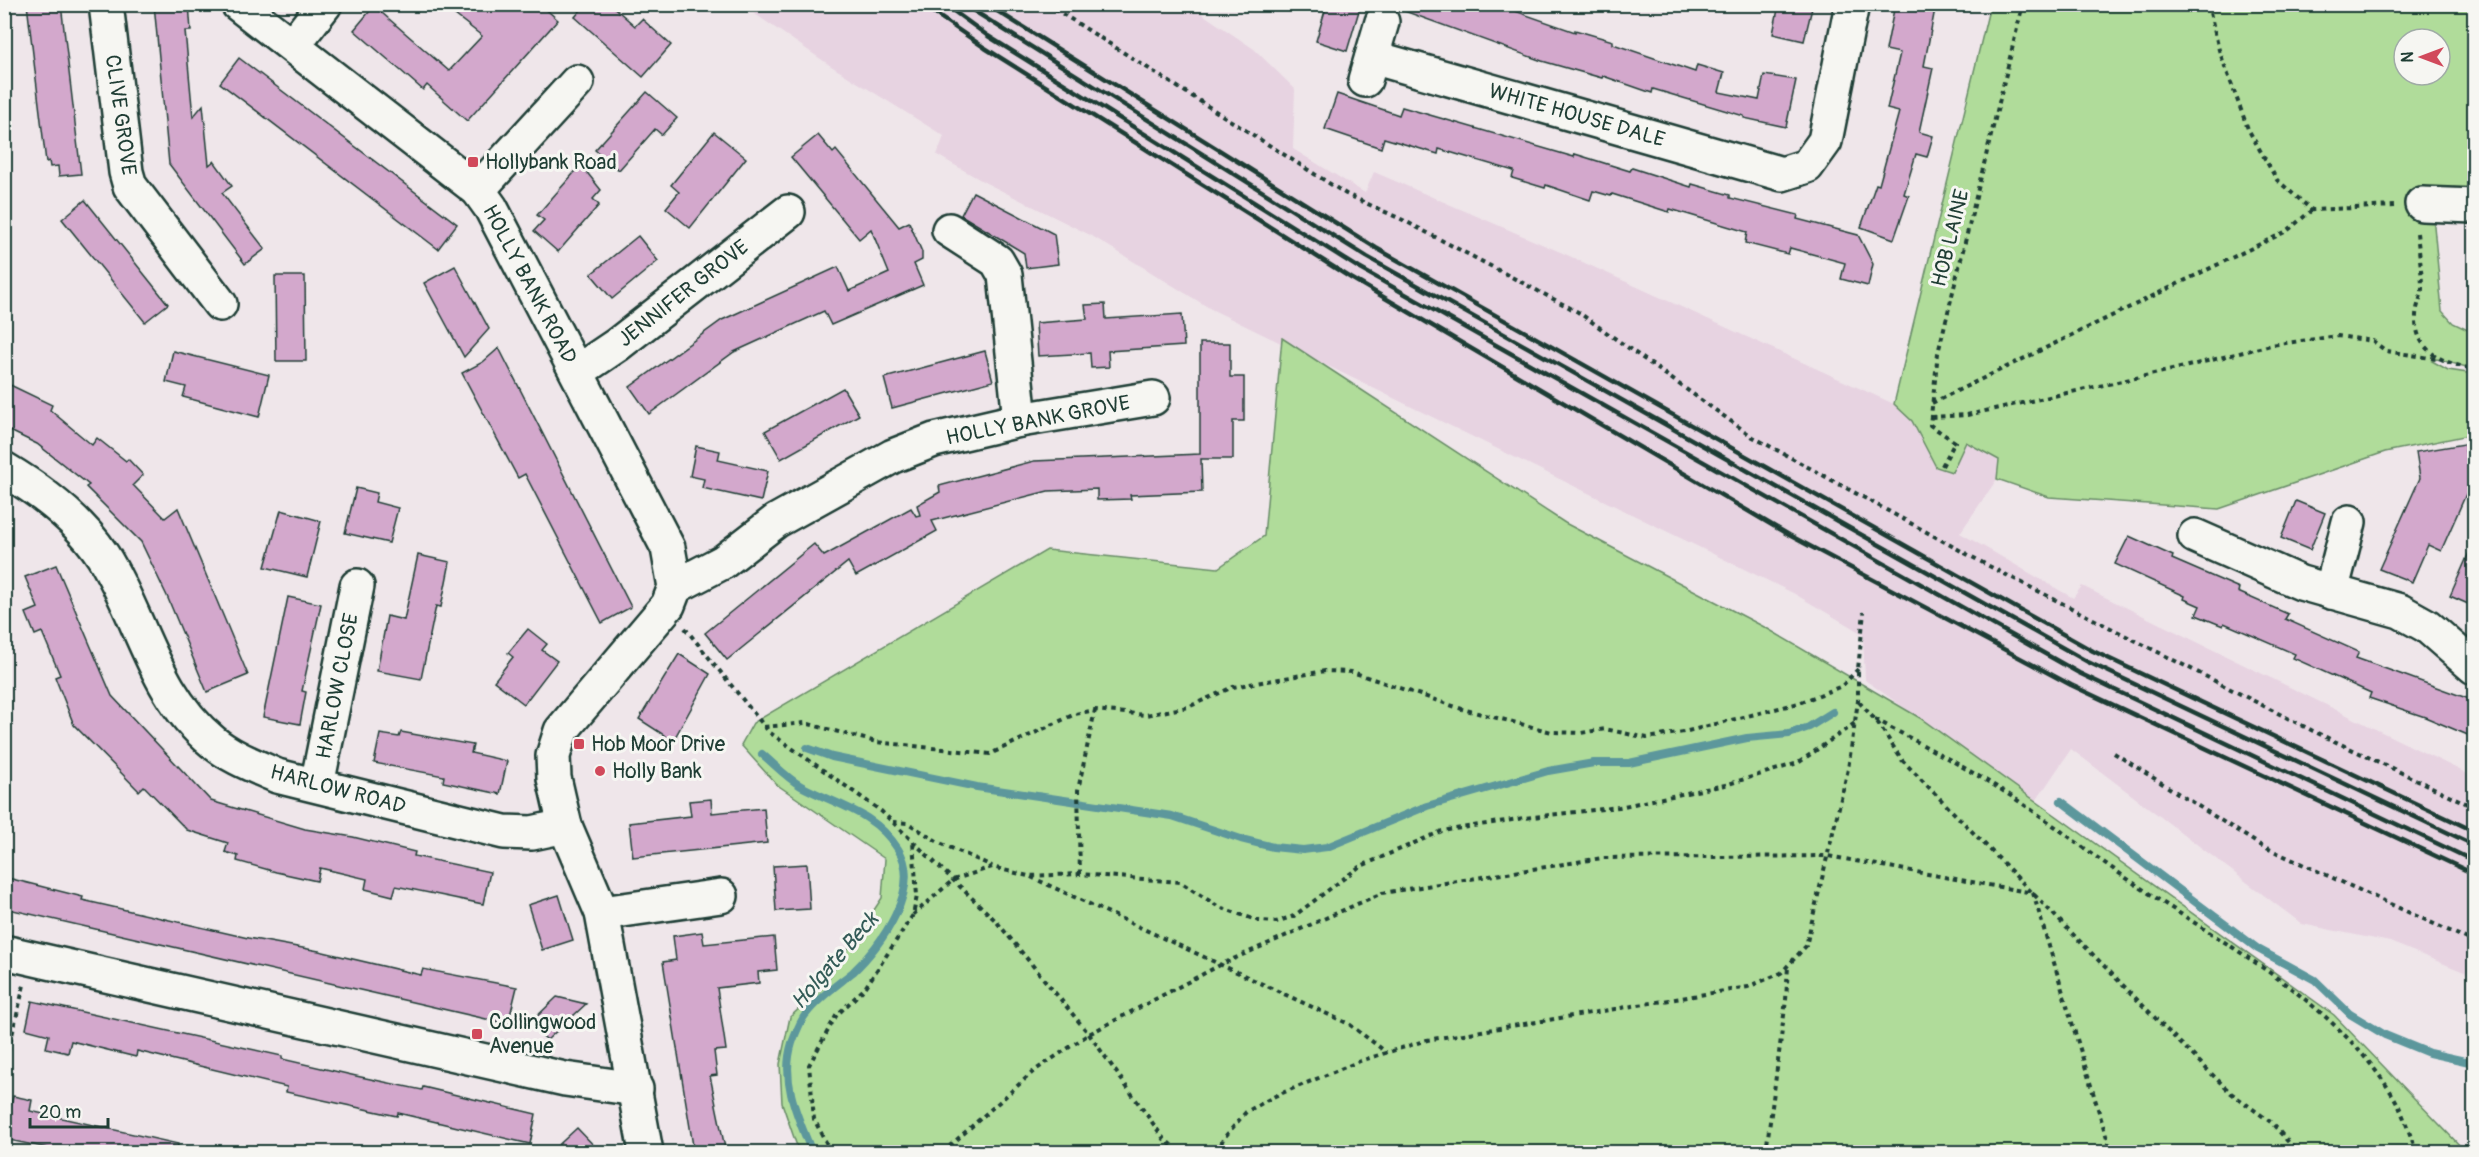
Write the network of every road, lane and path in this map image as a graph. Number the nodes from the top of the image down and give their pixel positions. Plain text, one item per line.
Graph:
1 (106, 4) edge
2 (238, 4) edge
3 (325, 4) edge
4 (1047, 4) edge
5 (1852, 4) edge
6 (2023, 4) edge
7 (2208, 4) edge
8 (1383, 22) dead end
9 (293, 45) junction
10 (577, 82) dead end
11 (478, 190) junction
12 (2417, 204) junction
13 (2475, 206) edge
14 (2312, 210) junction
15 (788, 212) dead end
16 (949, 230) dead end
17 (220, 304) dead end
18 (2437, 359) junction
19 (2475, 369) edge
20 (577, 372) junction
21 (1153, 398) dead end
22 (1932, 403) junction
23 (1931, 417) junction
24 (1020, 420) junction
25 (1942, 466) dead end
26 (4, 469) edge
27 (2349, 522) dead end
28 (2195, 536) dead end
29 (357, 586) dead end
30 (2331, 592) junction
31 (671, 596) junction
32 (1864, 612) dead end
33 (2475, 667) edge
34 (1858, 669) junction
35 (1858, 702) junction
36 (1095, 710) junction
37 (1875, 720) junction
38 (1855, 723) junction
39 (764, 727) junction
40 (2114, 753) dead end
41 (317, 785) junction
42 (2475, 807) edge
43 (892, 822) junction
44 (565, 826) junction
45 (913, 841) junction
46 (1828, 856) junction
47 (992, 867) junction
48 (1080, 874) junction
49 (1028, 876) junction
50 (954, 880) junction
51 (2033, 893) junction
52 (721, 896) dead end
53 (602, 913) junction
54 (913, 915) junction
55 (2475, 942) edge
56 (17, 955) edge
57 (1222, 964) junction
58 (1788, 965) junction
59 (1089, 1034) junction
60 (1386, 1052) junction
61 (4, 1069) edge
62 (636, 1089) junction
63 (645, 1152) edge
64 (831, 1152) edge
65 (945, 1152) edge
66 (1180, 1152) edge
67 (1218, 1152) edge
68 (1766, 1152) edge
69 (2111, 1152) edge
70 (2297, 1152) edge
71 (2417, 1152) edge

1 - 17 street, CLIVE GROVE
2 - 9 street, HOLLY BANK ROAD
3 - 9 street
4 - 42 path
5 - 8 street, WHITE HOUSE DALE
6 - 22 path, HOB LAINE
7 - 14 path
9 - 11 street, HOLLY BANK ROAD
10 - 11 street
11 - 20 street, HOLLY BANK ROAD
12 - 13 street
12 - 14 path
12 - 18 path
14 - 22 path
15 - 20 street, JENNIFER GROVE
16 - 24 street
18 - 19 path
18 - 23 path
20 - 31 street, HOLLY BANK ROAD
21 - 24 street, HOLLY BANK GROVE
22 - 23 path, HOB LAINE
23 - 25 path
24 - 31 street, HOLLY BANK GROVE
26 - 41 street, HARLOW ROAD
27 - 30 street
28 - 30 street
29 - 41 street, HARLOW CLOSE
30 - 33 street
31 - 39 path
31 - 44 street
32 - 34 path
34 - 35 path
34 - 36 path
35 - 37 path
35 - 38 path
36 - 39 path
36 - 48 path
37 - 51 path
37 - 71 path
38 - 46 path
38 - 48 path
39 - 43 path
40 - 55 path
41 - 44 street, HARLOW ROAD
43 - 45 path
43 - 47 path
44 - 53 street
45 - 50 path
45 - 54 path
46 - 51 path
46 - 57 path
46 - 58 path
47 - 49 path
47 - 50 path
48 - 49 path
49 - 57 path
50 - 54 path
50 - 59 path
51 - 69 path
51 - 70 path
52 - 53 street
53 - 62 street
54 - 64 path
56 - 61 path
56 - 62 street
57 - 59 path
57 - 60 path
58 - 60 path
58 - 68 path
59 - 65 path
59 - 66 path
60 - 67 path
62 - 63 street

